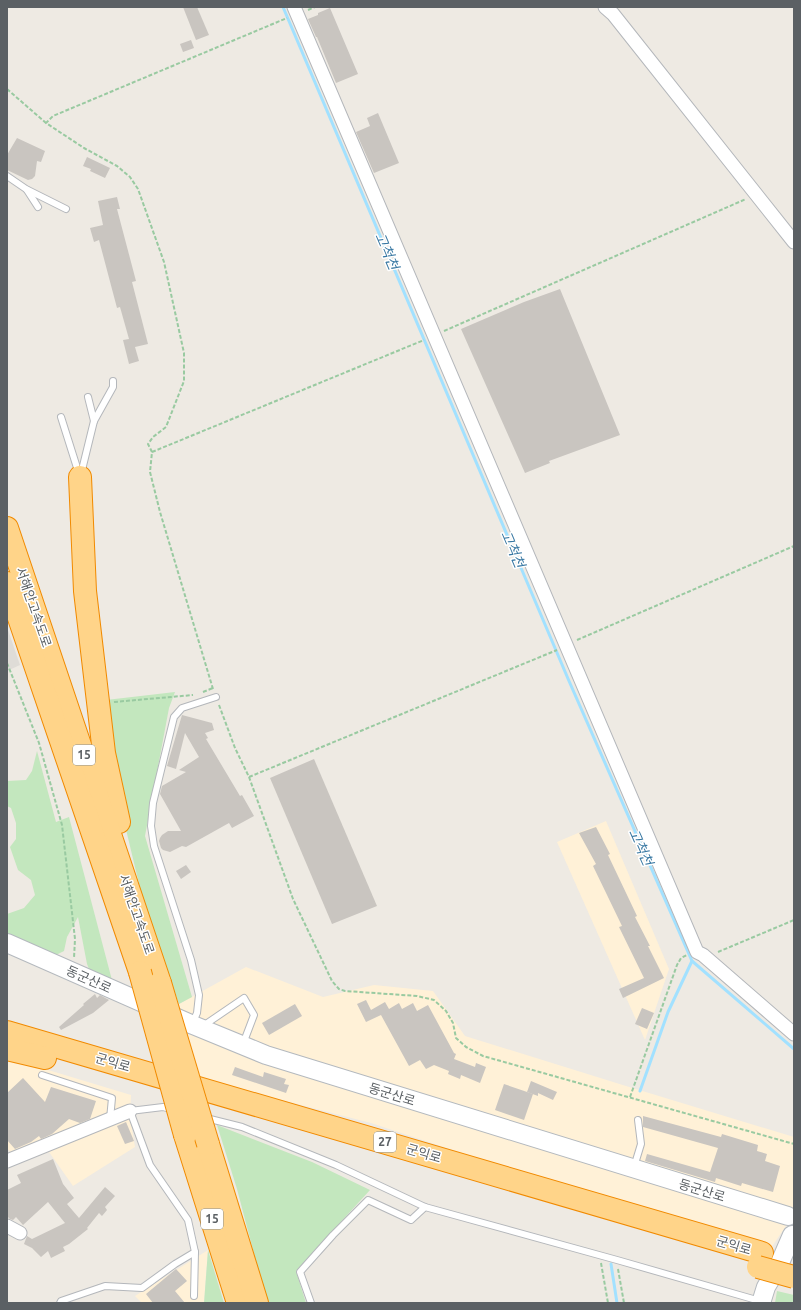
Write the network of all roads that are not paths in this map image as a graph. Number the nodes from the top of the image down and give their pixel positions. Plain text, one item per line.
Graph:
1 (605, 7) edge
2 (294, 11) edge
3 (7, 176) edge
4 (26, 189) junction
5 (38, 207) dead end
6 (66, 209) dead end
7 (794, 242) edge
8 (113, 381) dead end
9 (88, 397) dead end
10 (61, 417) dead end
11 (94, 421) junction
12 (80, 477) junction
13 (7, 528) edge
14 (7, 582) edge
15 (216, 697) road end
16 (144, 935) junction
17 (7, 943) edge
18 (196, 1027) junction
19 (7, 1032) edge
20 (794, 1034) edge
21 (243, 1045) junction
22 (7, 1049) edge
23 (42, 1075) dead end
24 (130, 1111) junction
25 (185, 1113) dead end
26 (192, 1115) dead end
27 (110, 1119) junction
28 (638, 1120) dead end
29 (7, 1161) edge
30 (633, 1169) junction
31 (425, 1207) junction
32 (791, 1213) edge
33 (7, 1226) edge
34 (20, 1233) dead end
35 (793, 1235) edge
36 (195, 1252) junction
37 (760, 1260) junction
38 (794, 1262) edge
39 (794, 1277) edge
40 (194, 1296) dead end
41 (761, 1302) edge
42 (60, 1303) edge
43 (238, 1303) edge
44 (257, 1303) edge
45 (311, 1303) edge

1 - 7 street
2 - 20 street
3 - 4 lane
4 - 5 lane
4 - 6 lane
8 - 11 lane
9 - 11 lane
10 - 12 lane
11 - 12 lane
12 - 16 highway
13 - 16 highway, 서해안고속도로 / 15
14 - 43 highway, 서해안고속도로 / 15, bridge
15 - 18 lane
16 - 44 highway, 서해안고속도로 / 15, bridge
17 - 18 street, 동군산로
18 - 21 street, 동군산로
18 - 21 lane
19 - 37 highway, 군익로 / 27
21 - 30 street, 동군산로
22 - 37 highway, 군익로 / 27
23 - 27 lane
24 - 25 lane
24 - 27 street
24 - 36 lane
26 - 31 lane
27 - 29 street
28 - 30 lane
30 - 32 street, 동군산로
31 - 41 lane
31 - 45 lane
32 - 35 street
33 - 34 street
35 - 41 street
36 - 40 lane
36 - 42 lane
37 - 38 highway, 군익로 / 27
37 - 39 highway, 군익로 / 27, bridge

